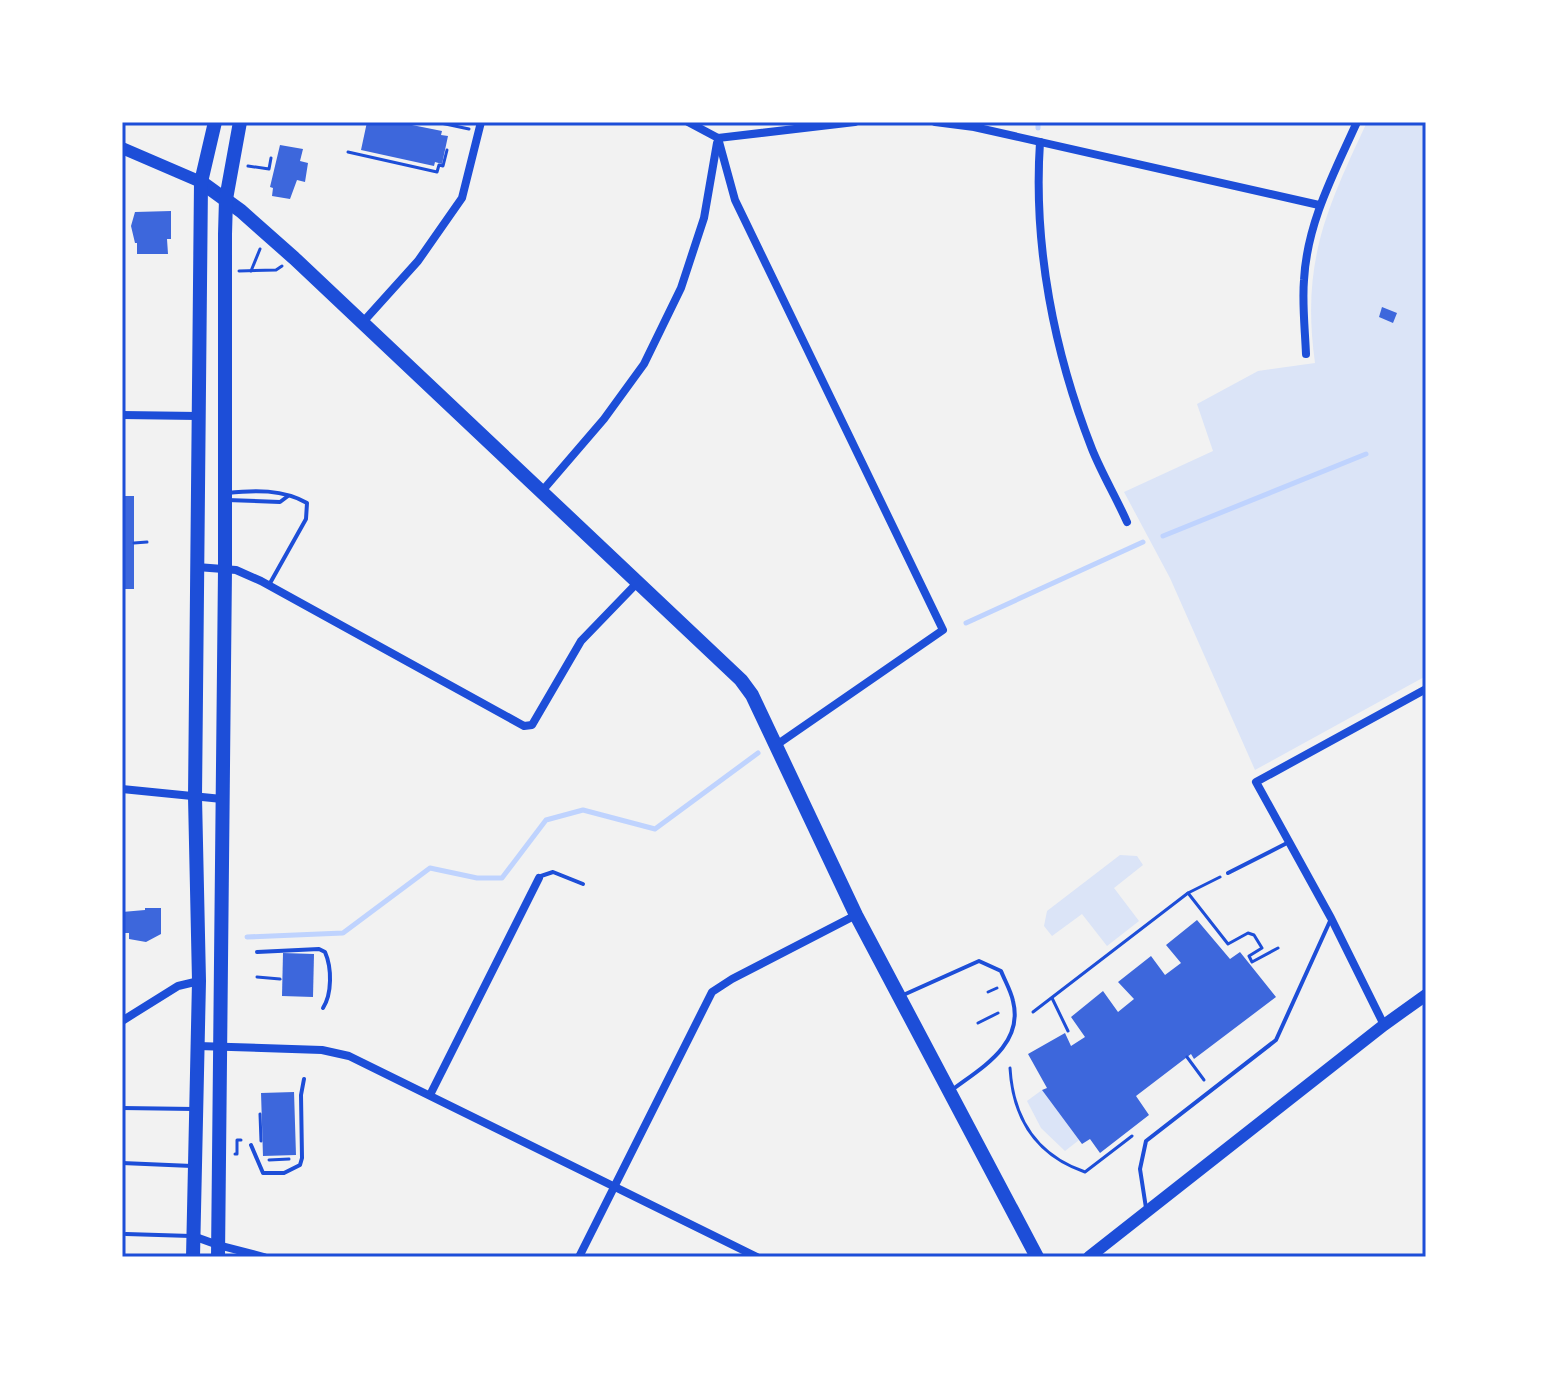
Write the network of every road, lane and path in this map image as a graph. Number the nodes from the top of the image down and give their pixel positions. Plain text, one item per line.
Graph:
1 (215, 122) edge
2 (240, 122) edge
3 (436, 122) edge
4 (481, 122) edge
5 (688, 122) edge
6 (855, 122) edge
7 (935, 122) edge
8 (1357, 122) edge
9 (469, 129) dead end
10 (718, 138) junction
11 (1040, 142) junction
12 (122, 148) edge
13 (445, 150) dead end
14 (348, 152) dead end
15 (271, 158) dead end
16 (251, 167) dead end
17 (201, 182) junction
18 (226, 199) junction
19 (1319, 205) junction
20 (261, 246) dead end
21 (282, 266) dead end
22 (239, 271) dead end
23 (251, 271) junction
24 (363, 322) junction
25 (1306, 354) dead end
26 (122, 415) edge
27 (198, 416) junction
28 (543, 490) junction
29 (288, 496) junction
30 (224, 497) junction
31 (1127, 522) dead end
32 (147, 542) dead end
33 (134, 543) dead end
34 (197, 567) junction
35 (225, 569) junction
36 (638, 582) junction
37 (269, 586) junction
38 (1426, 689) edge
39 (775, 746) junction
40 (122, 789) edge
41 (195, 797) junction
42 (222, 799) junction
43 (1289, 842) junction
44 (1228, 873) joint
45 (539, 878) joint
46 (583, 884) dead end
47 (1188, 893) junction
48 (856, 915) junction
49 (1331, 918) junction
50 (1224, 939) junction
51 (1217, 944) dead end
52 (1278, 948) dead end
53 (257, 952) dead end
54 (257, 977) dead end
55 (280, 979) dead end
56 (199, 981) junction
57 (997, 988) dead end
58 (988, 992) dead end
59 (1426, 995) edge
60 (901, 996) junction
61 (1052, 998) junction
62 (323, 1008) dead end
63 (1033, 1012) dead end
64 (998, 1013) dead end
65 (122, 1021) edge
66 (978, 1023) dead end
67 (1384, 1025) junction
68 (1068, 1031) dead end
69 (198, 1046) junction
70 (222, 1048) junction
71 (1187, 1057) dead end
72 (1010, 1068) dead end
73 (304, 1079) dead end
74 (1204, 1080) dead end
75 (950, 1091) junction
76 (430, 1095) junction
77 (122, 1108) edge
78 (196, 1109) junction
79 (260, 1114) dead end
80 (1132, 1136) dead end
81 (241, 1140) dead end
82 (261, 1141) dead end
83 (251, 1145) dead end
84 (232, 1154) dead end
85 (265, 1160) dead end
86 (292, 1162) dead end
87 (122, 1163) edge
88 (195, 1166) junction
89 (615, 1186) junction
90 (1147, 1210) junction
91 (126, 1234) dead end
92 (193, 1236) junction
93 (218, 1251) edge
94 (193, 1257) edge
95 (264, 1257) edge
96 (579, 1257) edge
97 (757, 1257) edge
98 (1037, 1257) edge
99 (1089, 1257) edge

1 - 17 main road
2 - 18 main road
3 - 9 path
4 - 24 street
5 - 10 street
6 - 10 street
7 - 11 street
8 - 19 street
10 - 28 street
10 - 39 street
11 - 19 street
11 - 31 street
12 - 17 main road
13 - 14 path
15 - 16 path
17 - 18 main road
17 - 27 main road
18 - 24 main road
18 - 30 main road
19 - 25 street
20 - 23 path
21 - 23 path
22 - 23 path
24 - 28 main road
26 - 27 street
27 - 34 main road
28 - 36 main road
29 - 30 lane
29 - 30 lane
29 - 37 lane
30 - 35 main road
32 - 33 path
34 - 35 street
34 - 41 main road
35 - 37 street
35 - 42 main road
36 - 37 street
36 - 39 main road
38 - 43 street
39 - 48 main road
40 - 41 street
41 - 42 street
41 - 56 main road
42 - 70 main road
43 - 44 lane
43 - 49 street
44 - 47 path
45 - 46 lane
45 - 76 street
47 - 50 path
47 - 61 path
48 - 60 main road
48 - 89 street
49 - 67 street
49 - 90 lane
50 - 51 path
50 - 52 path
53 - 62 lane
54 - 55 path
56 - 65 street
56 - 69 main road
57 - 58 path
59 - 67 main road
60 - 75 main road
60 - 75 lane
61 - 63 path
61 - 68 path
64 - 66 path
67 - 90 main road
69 - 70 street
69 - 78 main road
70 - 76 street
70 - 93 main road
71 - 74 path
72 - 80 path
73 - 83 lane
75 - 98 main road
76 - 89 street
77 - 78 lane
78 - 88 main road
79 - 82 path
81 - 84 path
85 - 86 path
87 - 88 lane
88 - 92 main road
89 - 96 street
89 - 97 street
90 - 99 main road
91 - 92 lane
92 - 93 street
92 - 94 main road
93 - 95 street

